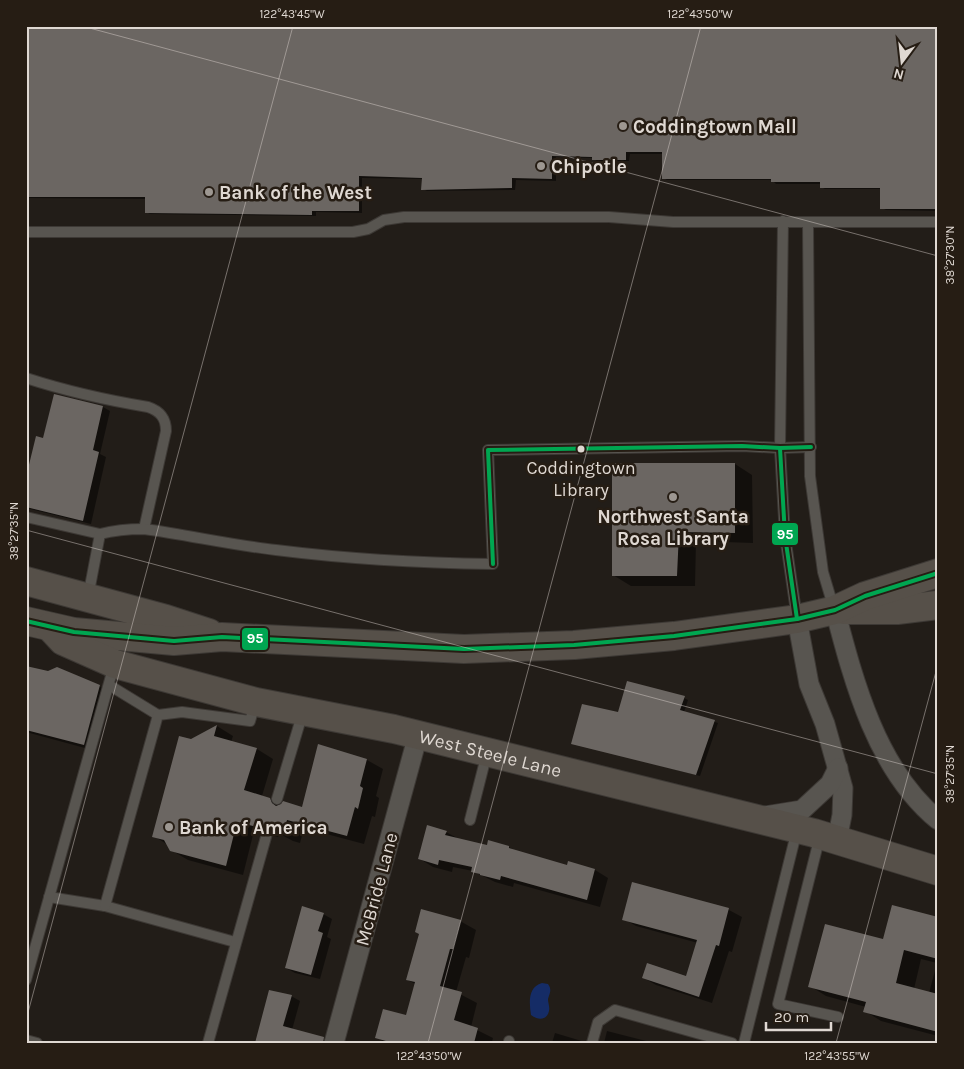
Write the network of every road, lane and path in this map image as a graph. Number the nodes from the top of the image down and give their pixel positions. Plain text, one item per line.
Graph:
1 (783, 221) junction
2 (808, 222) junction
3 (938, 222) edge
4 (26, 232) edge
5 (26, 378) edge
6 (811, 447) junction
7 (780, 448) junction
8 (26, 517) edge
9 (144, 529) junction
10 (100, 534) junction
11 (938, 573) edge
12 (26, 582) edge
13 (88, 598) junction
14 (938, 605) edge
15 (834, 610) junction
16 (797, 619) junction
17 (38, 624) edge
18 (222, 637) junction
19 (112, 674) junction
20 (256, 702) junction
21 (303, 712) junction
22 (158, 715) junction
23 (418, 735) junction
24 (488, 752) junction
25 (838, 768) junction
26 (277, 800) dead end
27 (750, 817) junction
28 (470, 820) dead end
29 (938, 820) edge
30 (268, 830) dead end
31 (818, 834) junction
32 (938, 871) edge
33 (49, 897) junction
34 (106, 906) junction
35 (235, 942) junction
36 (26, 980) edge
37 (838, 1018) dead end
38 (26, 1040) edge
39 (37, 1043) edge
40 (208, 1043) edge
41 (334, 1043) edge
42 (592, 1043) edge
43 (732, 1043) edge
44 (744, 1043) edge

1 - 2 lane
1 - 4 lane
1 - 7 lane
2 - 3 lane
2 - 6 lane
5 - 9 lane
6 - 7 lane
6 - 15 lane
7 - 9 lane
7 - 16 lane
8 - 10 lane
9 - 10 lane
10 - 13 lane
11 - 15 main road
12 - 13 main road
13 - 18 main road
14 - 15 main road
15 - 16 main road
15 - 29 street
16 - 18 main road
16 - 25 street
17 - 18 main road
17 - 19 main road, West Steele Lane
19 - 20 main road, West Steele Lane
19 - 22 lane
19 - 33 lane
20 - 21 main road, West Steele Lane
20 - 22 lane
21 - 23 main road, West Steele Lane
21 - 26 lane
22 - 34 lane
23 - 24 main road, West Steele Lane
23 - 41 street, McBride Lane
24 - 27 main road, West Steele Lane
24 - 28 lane
25 - 27 street
25 - 31 street
27 - 31 main road, West Steele Lane
30 - 35 lane
31 - 32 main road, West Steele Lane
31 - 37 lane
31 - 44 lane
33 - 34 lane
33 - 36 lane
34 - 35 lane
35 - 40 lane
38 - 39 lane
42 - 43 lane

